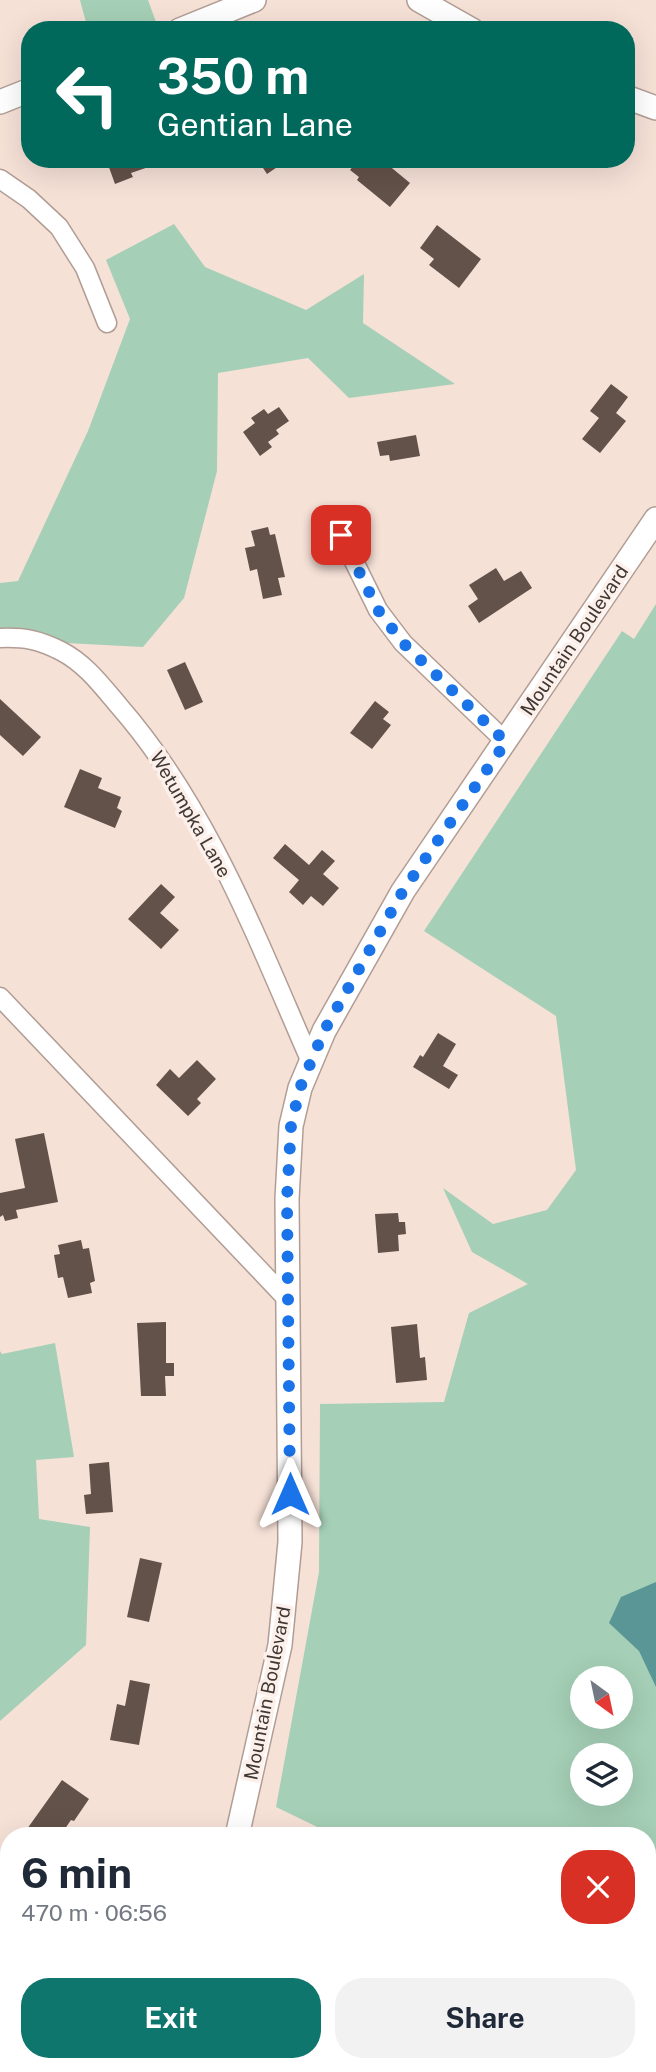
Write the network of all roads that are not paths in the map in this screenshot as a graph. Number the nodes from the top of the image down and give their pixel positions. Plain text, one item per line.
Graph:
1 (254, 0) edge
2 (419, 0) edge
3 (202, 21) edge
4 (456, 21) edge
5 (21, 94) edge
6 (635, 100) edge
7 (0, 102) edge
8 (656, 108) edge
9 (0, 179) edge
10 (107, 323) dead end
11 (656, 519) edge
12 (341, 535) dead end
13 (0, 638) edge
14 (506, 742) junction
15 (0, 997) edge
16 (311, 1062) junction
17 (289, 1301) junction
18 (239, 1827) edge

1 - 3 street
2 - 4 street
5 - 7 street
6 - 8 street
9 - 10 street
11 - 14 street, Mountain Boulevard
12 - 14 street
13 - 16 street, Wetumpka Lane
14 - 16 street, Mountain Boulevard
15 - 17 street
16 - 17 street, Mountain Boulevard
17 - 18 street, Mountain Boulevard

